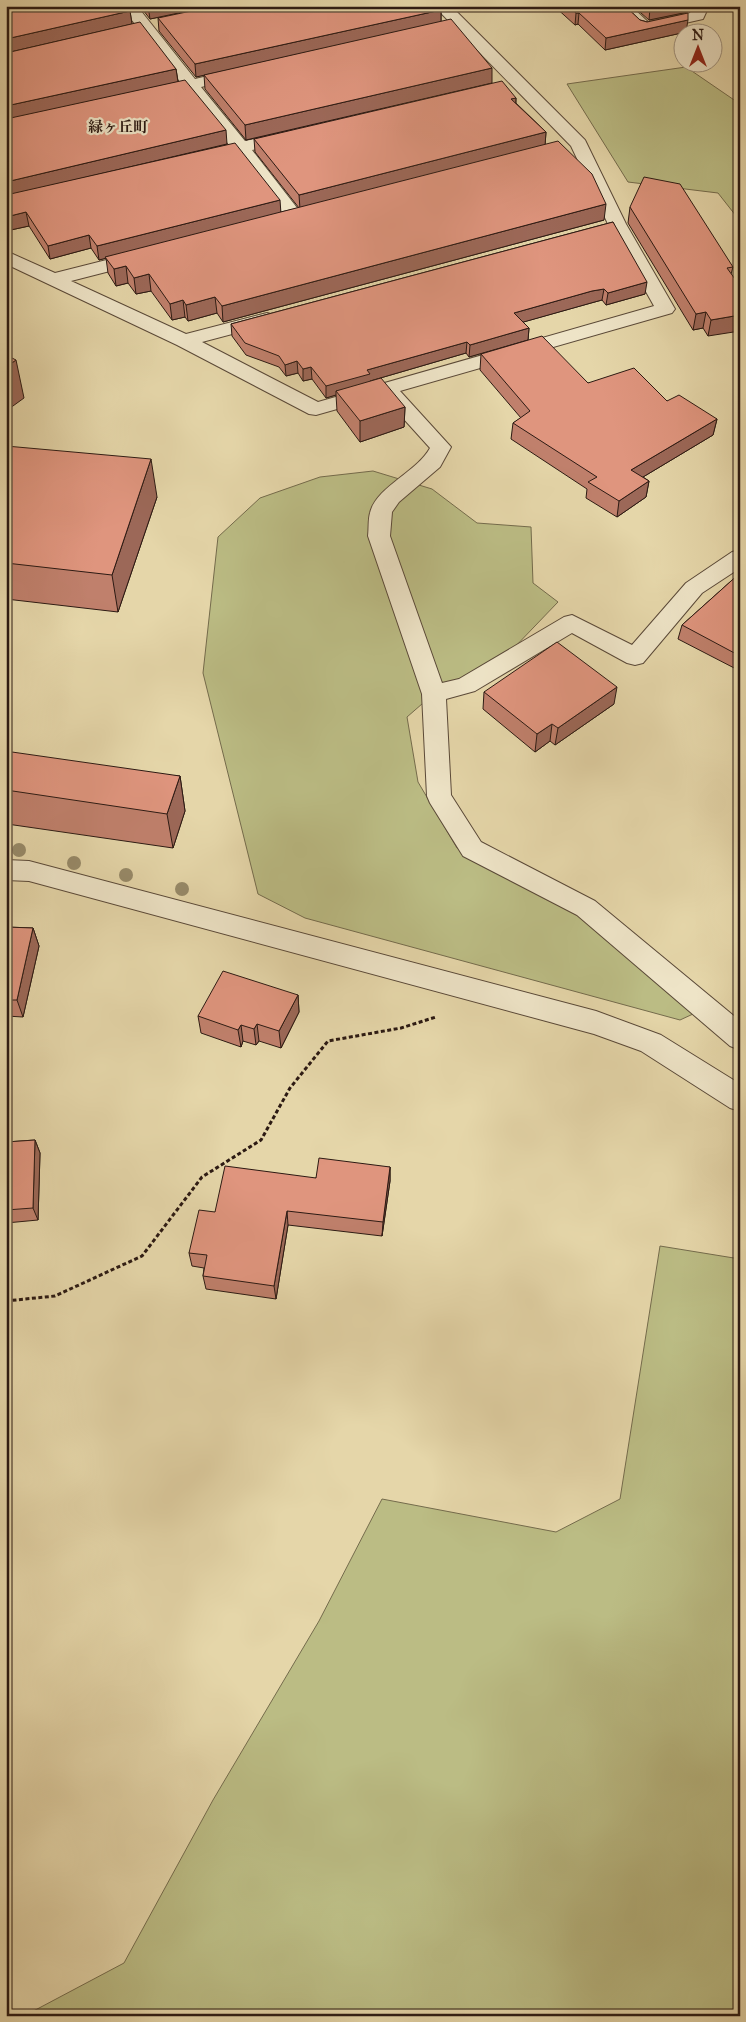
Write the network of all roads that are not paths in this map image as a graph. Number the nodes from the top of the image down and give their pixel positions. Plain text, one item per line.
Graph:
1 (129, 6) edge
2 (442, 6) edge
3 (621, 6) edge
4 (701, 6) edge
5 (164, 23) edge
6 (460, 25) junction
7 (145, 27) junction
8 (441, 29) edge
9 (127, 31) edge
10 (258, 70) edge
11 (519, 83) junction
12 (191, 85) junction
13 (500, 88) edge
14 (142, 96) edge
15 (308, 132) edge
16 (579, 144) junction
17 (241, 147) junction
18 (560, 149) edge
19 (184, 161) edge
20 (314, 212) edge
21 (295, 217) junction
22 (276, 222) edge
23 (617, 224) junction
24 (598, 229) edge
25 (161, 252) edge
26 (6, 257) edge
27 (55, 279) junction
28 (280, 315) edge
29 (184, 341) junction
30 (388, 390) junction
31 (740, 556) edge
32 (434, 694) junction
33 (6, 870) edge
34 (740, 1038) edge
35 (740, 1099) edge

1 - 7 street
2 - 6 street
3 - 4 street
5 - 7 street
6 - 8 street
6 - 11 street
7 - 9 street
7 - 12 street
10 - 12 street
11 - 13 street
11 - 16 street
12 - 14 street
12 - 17 street
15 - 17 street
16 - 18 street
16 - 23 street
17 - 19 street
17 - 21 street
20 - 21 street
21 - 22 street
23 - 24 street
23 - 30 street
25 - 27 street
26 - 27 street
27 - 29 street
28 - 29 street
29 - 30 street
30 - 32 street
31 - 32 street
32 - 34 street
33 - 35 street

